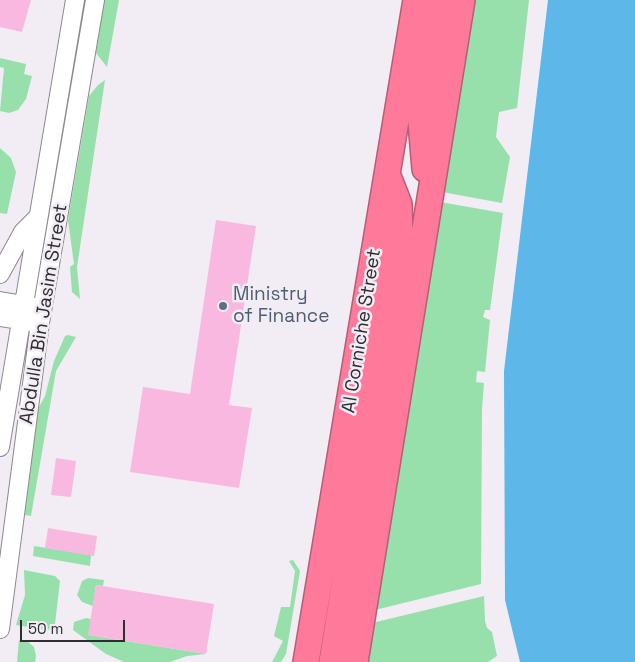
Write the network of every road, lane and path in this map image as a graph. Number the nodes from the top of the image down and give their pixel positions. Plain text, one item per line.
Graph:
1 (74, 0) edge
2 (95, 0) edge
3 (416, 0) edge
4 (440, 0) edge
5 (462, 0) edge
6 (387, 174) junction
7 (429, 196) junction
8 (37, 218) junction
9 (0, 274) edge
10 (0, 301) edge
11 (22, 312) junction
12 (41, 316) junction
13 (0, 317) edge
14 (0, 321) edge
15 (15, 349) junction
16 (0, 447) edge
17 (0, 629) edge
18 (306, 662) edge
19 (332, 662) edge
20 (355, 662) edge

1 - 8 street, Abdulla Bin Jasim Street
2 - 12 street, Abdulla Bin Jasim Street
3 - 6 highway, Al Corniche Street
4 - 7 highway
5 - 7 highway
6 - 18 highway, Al Corniche Street
6 - 19 highway
7 - 20 highway
8 - 9 street
8 - 11 street, Abdulla Bin Jasim Street
10 - 11 street
11 - 12 street
11 - 13 street
11 - 15 street, Abdulla Bin Jasim Street
12 - 17 street, Abdulla Bin Jasim Street
14 - 15 street
15 - 16 street, Abdulla Bin Jasim Street

